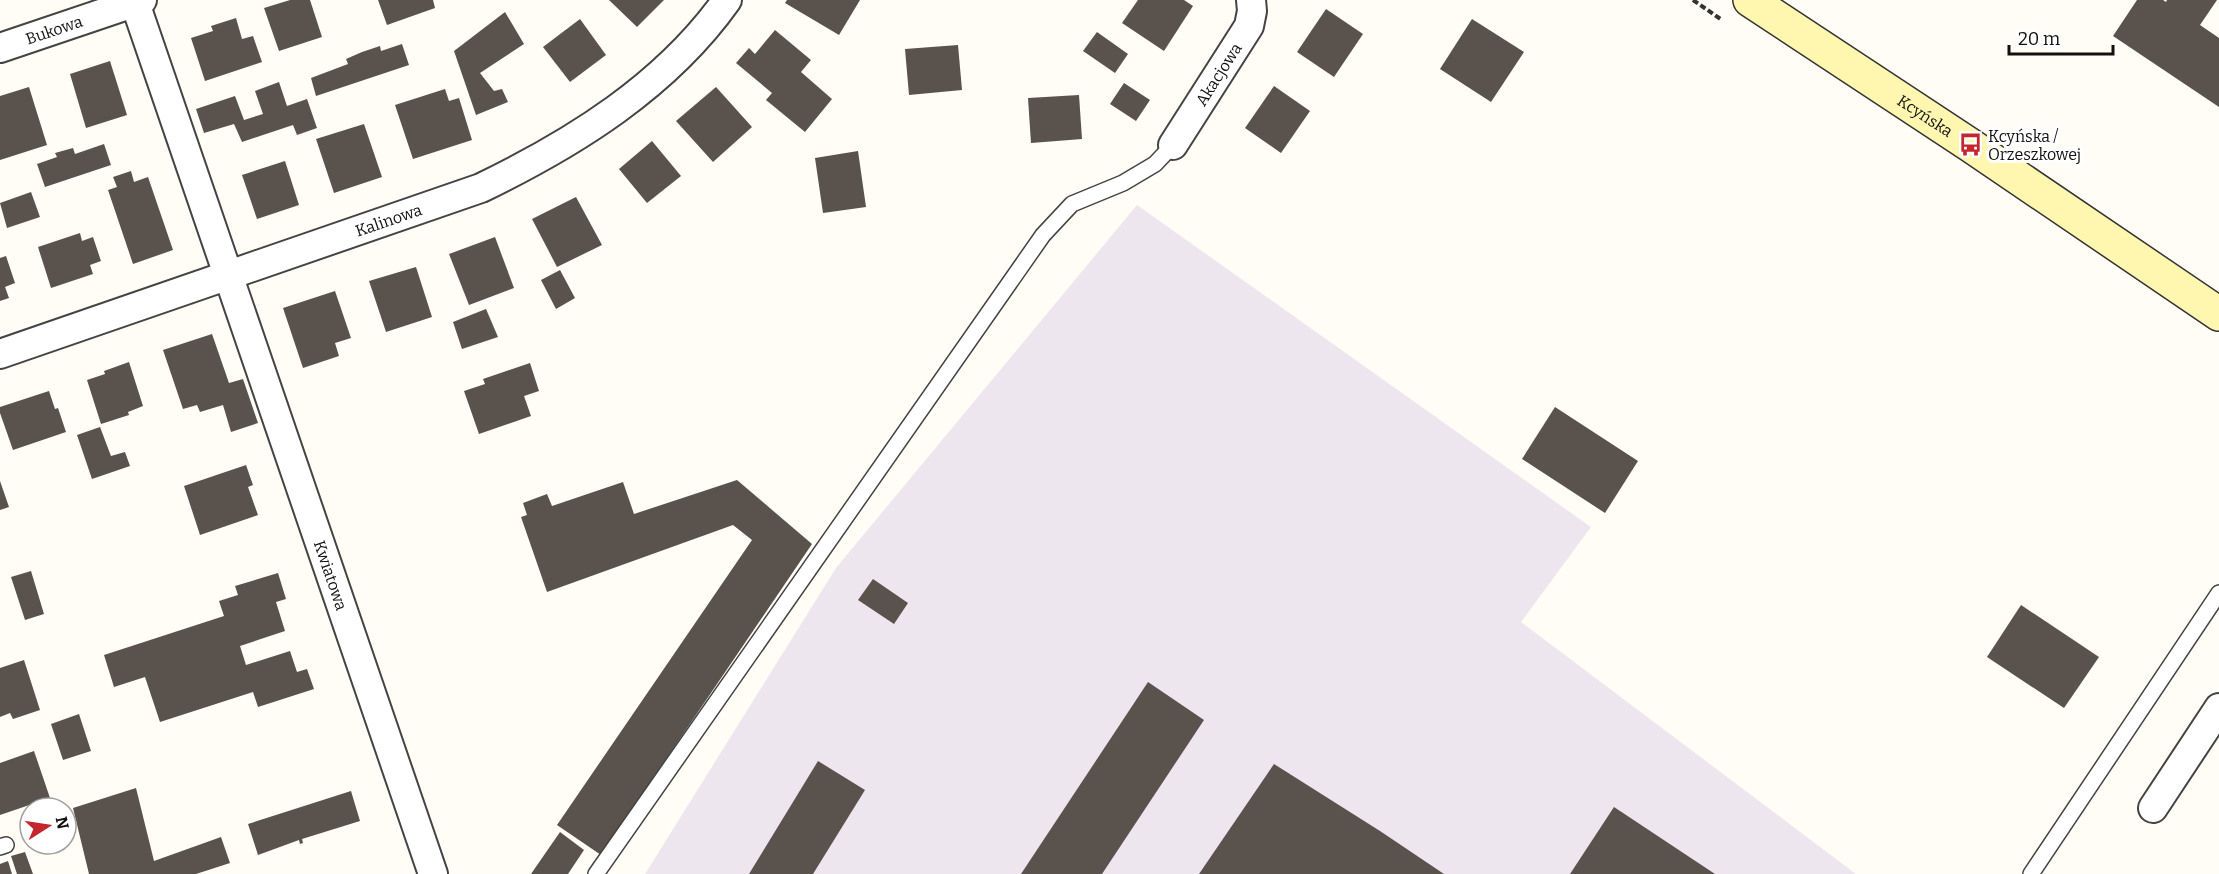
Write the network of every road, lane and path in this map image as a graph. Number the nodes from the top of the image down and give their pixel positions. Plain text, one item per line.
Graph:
1 (727, 0) edge
2 (1251, 0) edge
3 (1750, 0) edge
4 (137, 1) edge
5 (0, 48) edge
6 (1173, 145) joint
7 (229, 276) junction
8 (2219, 314) edge
9 (0, 354) edge
10 (2219, 593) edge
11 (2219, 708) edge
12 (2152, 808) dead end
13 (433, 874) edge
14 (596, 874) edge
15 (2031, 874) edge

1 - 7 street, Kalinowa
2 - 6 street, Akacjowa
3 - 8 street, Kcyńska
4 - 5 street, Bukowa
4 - 7 street, Kwiatowa
6 - 14 lane
7 - 9 street, Kalinowa
7 - 13 street, Kwiatowa
10 - 15 lane
11 - 12 street

